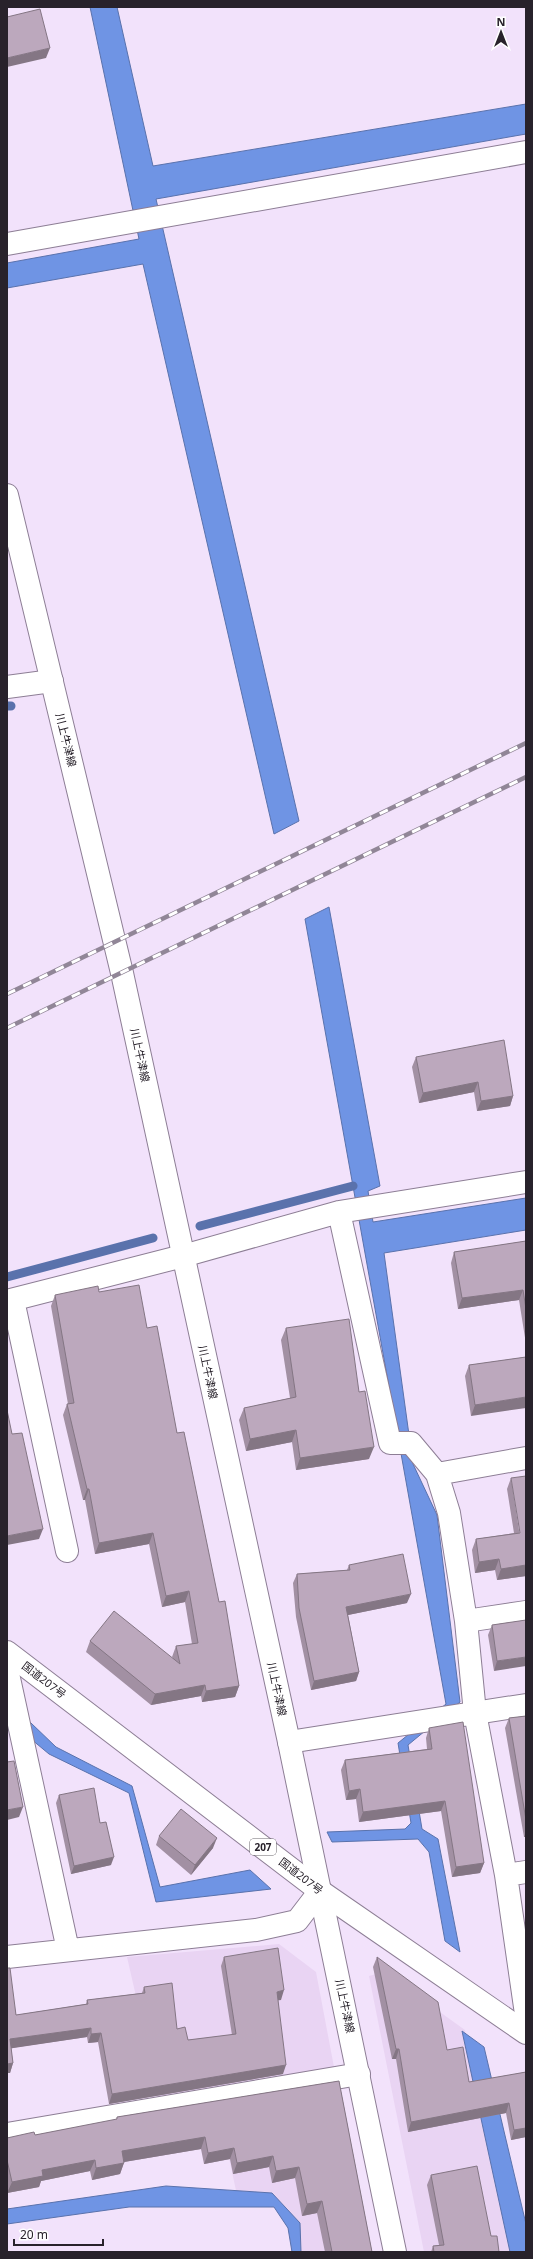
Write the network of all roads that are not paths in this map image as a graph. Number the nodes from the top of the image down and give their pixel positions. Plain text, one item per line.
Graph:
1 (526, 152) edge
2 (7, 244) edge
3 (7, 495) edge
4 (52, 681) junction
5 (7, 687) edge
6 (526, 1182) edge
7 (339, 1212) junction
8 (183, 1256) junction
9 (10, 1300) edge
10 (526, 1458) edge
11 (437, 1474) junction
12 (67, 1551) dead end
13 (526, 1612) edge
14 (466, 1621) junction
15 (7, 1652) edge
16 (7, 1669) edge
17 (526, 1705) edge
18 (475, 1713) junction
19 (289, 1742) junction
20 (516, 1874) edge
21 (320, 1891) junction
22 (68, 1950) junction
23 (7, 1957) edge
24 (526, 2014) edge
25 (526, 2033) edge
26 (359, 2074) junction
27 (7, 2134) edge
28 (395, 2252) edge

1 - 2 main road
3 - 4 main road, 川上牛津線
4 - 5 main road
4 - 8 main road, 川上牛津線
6 - 7 main road
7 - 8 main road
7 - 11 main road
8 - 9 main road
8 - 19 main road, 川上牛津線
9 - 12 main road
10 - 11 main road
11 - 14 main road
13 - 14 main road
14 - 18 main road
15 - 21 main road, 国道207号 / 207
16 - 22 main road
17 - 18 main road
18 - 19 main road
18 - 20 main road
19 - 21 main road, 川上牛津線
20 - 24 main road
21 - 22 main road
21 - 25 main road, 国道207号 / 207
21 - 26 main road, 川上牛津線
22 - 23 main road
26 - 27 main road
26 - 28 main road, 川上牛津線

